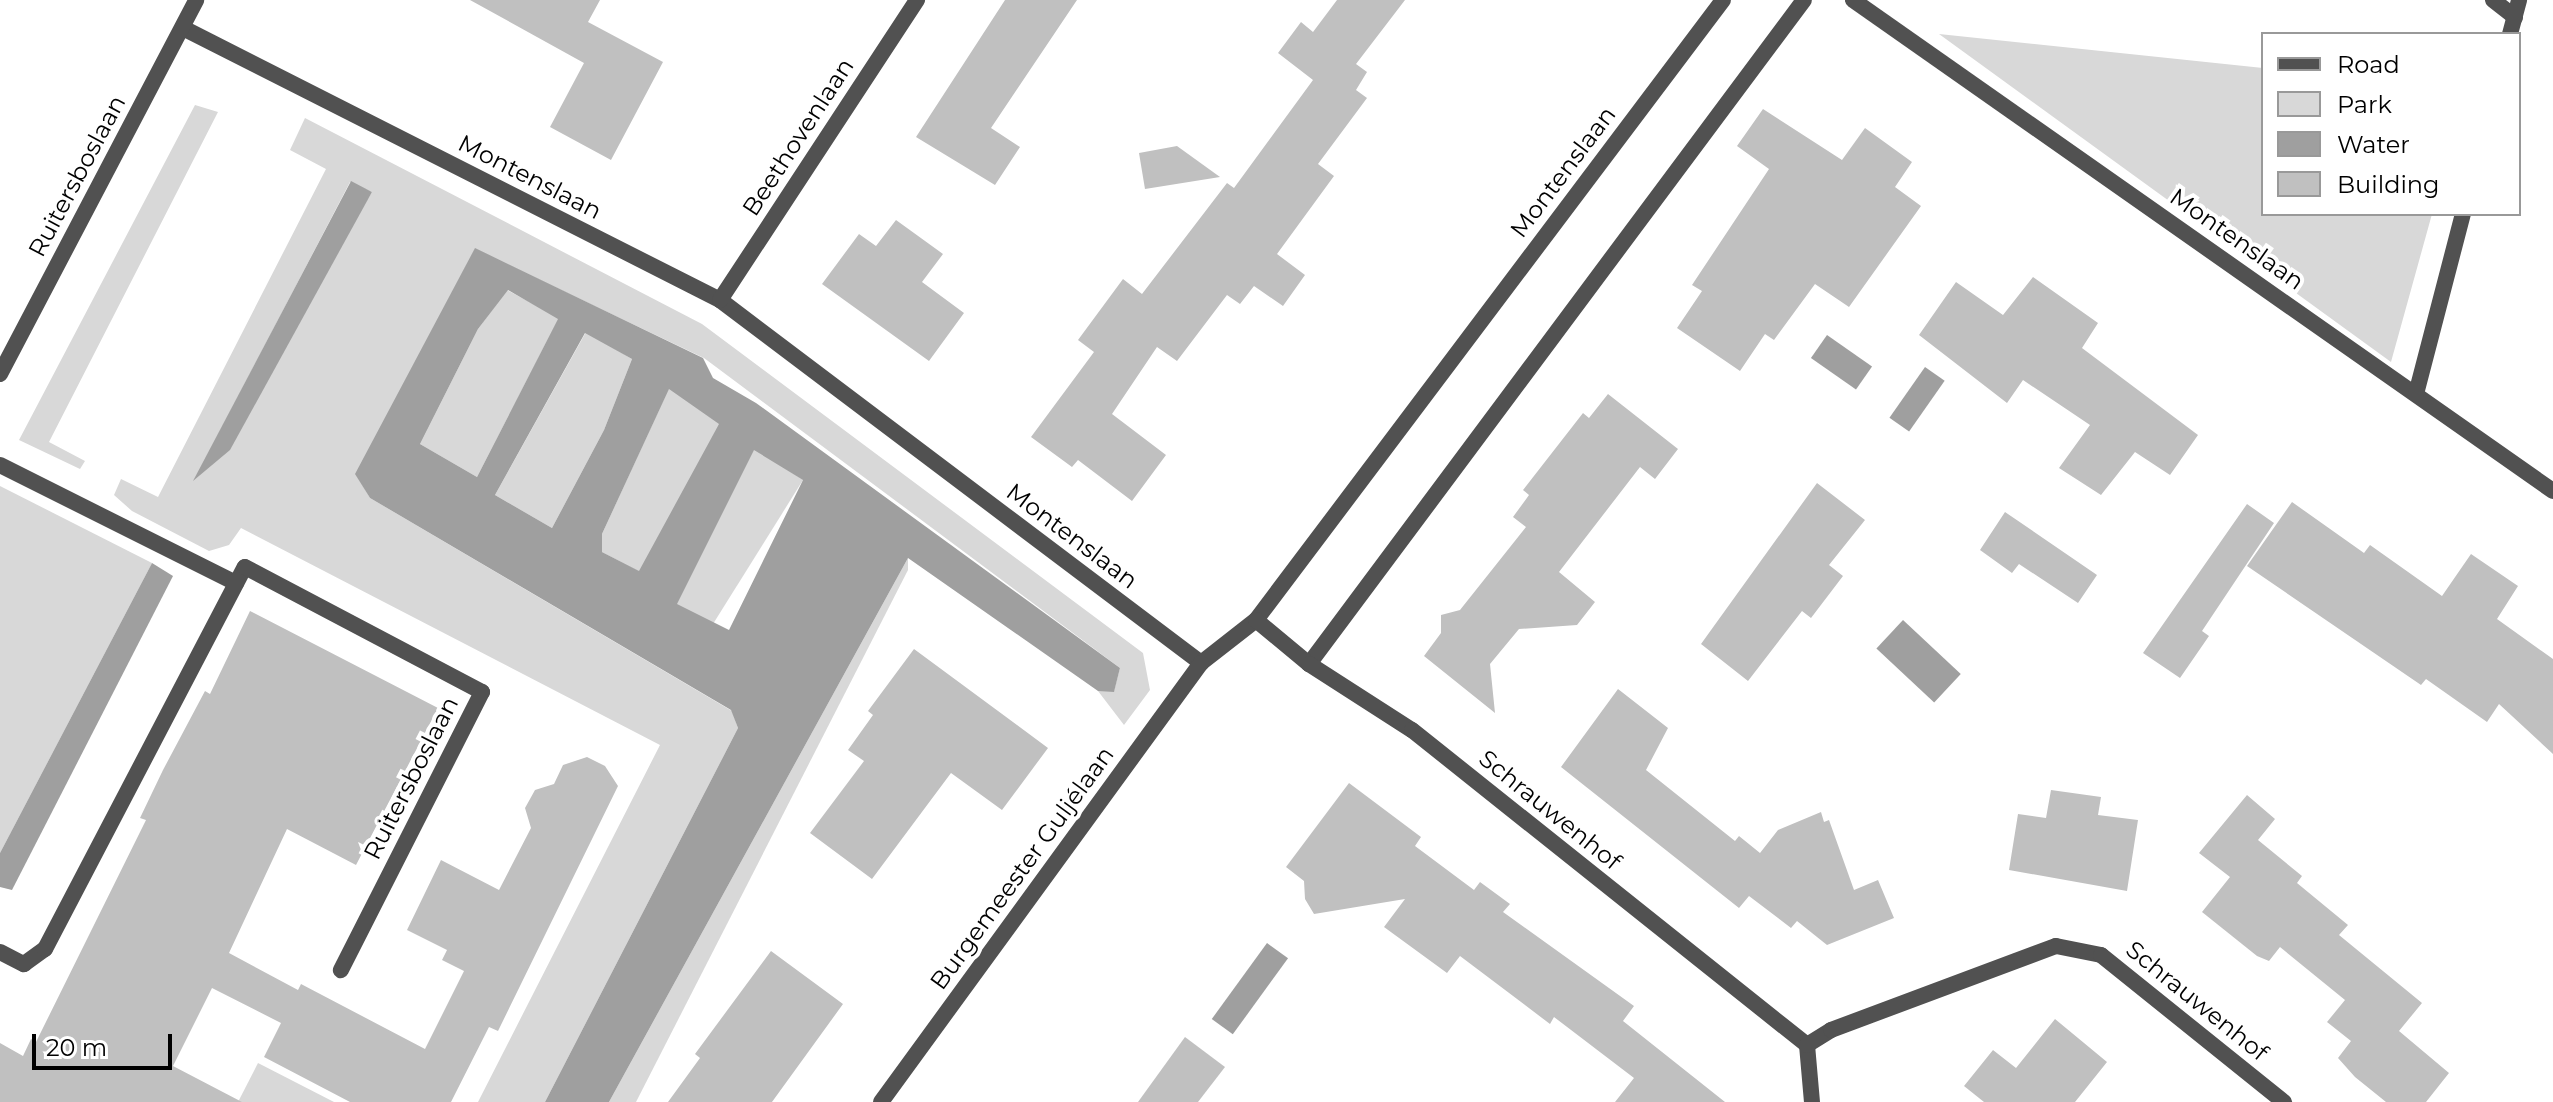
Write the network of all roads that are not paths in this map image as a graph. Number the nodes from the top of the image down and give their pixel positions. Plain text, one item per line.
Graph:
1 (196, 0) edge
2 (917, 0) edge
3 (1723, 0) edge
4 (1804, 0) edge
5 (1853, 0) edge
6 (2493, 0) edge
7 (2517, 8) edge
8 (183, 28) junction
9 (2511, 32) edge
10 (2462, 216) edge
11 (720, 300) junction
12 (0, 374) edge
13 (2416, 394) junction
14 (0, 465) edge
15 (2553, 491) edge
16 (236, 583) junction
17 (1256, 620) junction
18 (1201, 663) junction
19 (1309, 664) junction
20 (0, 952) edge
21 (341, 970) dead end
22 (1807, 1045) junction
23 (881, 1102) edge
24 (1812, 1102) edge
25 (2284, 1102) edge

1 - 8 street, Ruitersboslaan
2 - 11 street, Beethovenlaan
3 - 17 street, Montenslaan
4 - 19 street
5 - 13 street, Montenslaan
6 - 7 street
7 - 9 street
8 - 11 street, Montenslaan
8 - 12 street, Ruitersboslaan
10 - 13 street
11 - 18 street, Montenslaan
13 - 15 street, Montenslaan
14 - 16 street
16 - 20 street
16 - 21 street, Ruitersboslaan
17 - 18 street, Montenslaan
17 - 19 street, Schrauwenhof
18 - 23 street, Burgemeester Guljélaan
19 - 22 street, Schrauwenhof
22 - 24 street
22 - 25 street, Schrauwenhof

